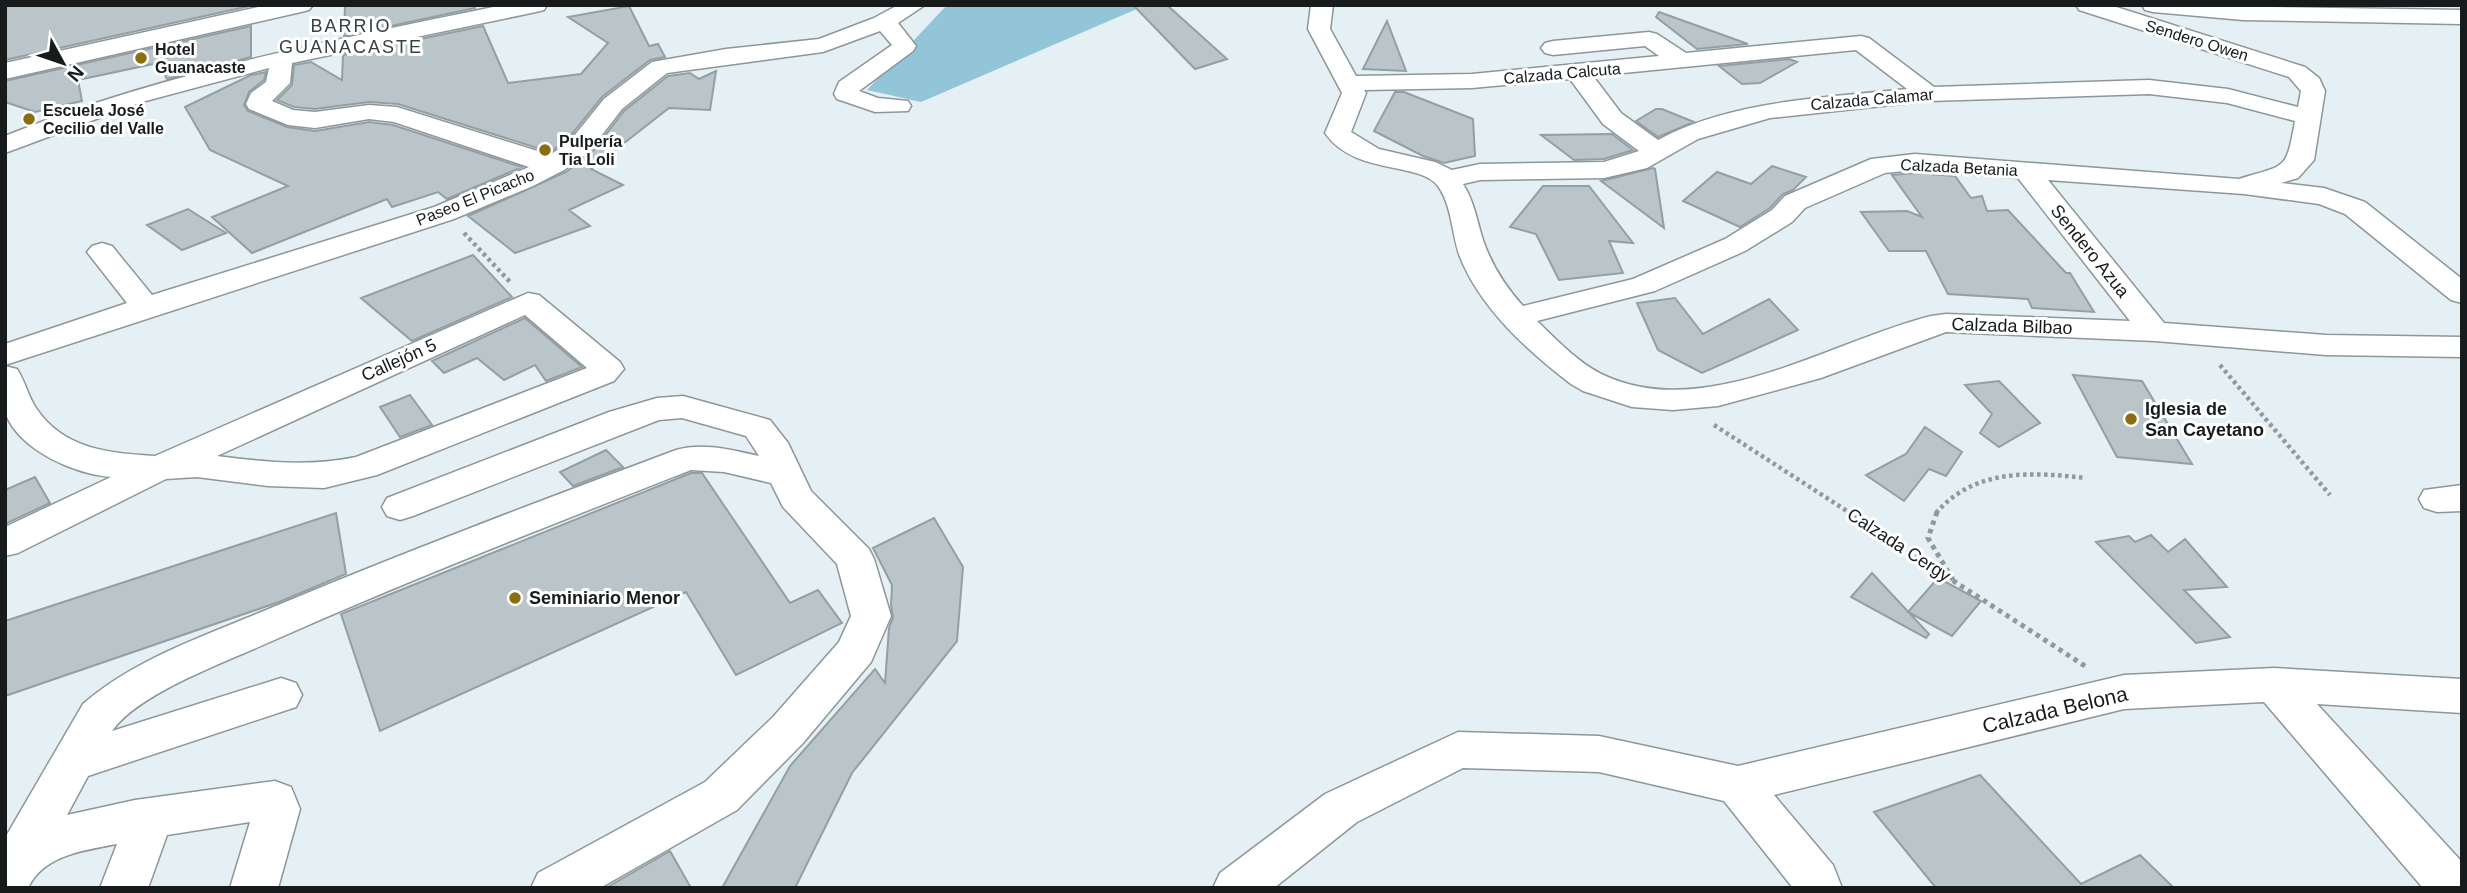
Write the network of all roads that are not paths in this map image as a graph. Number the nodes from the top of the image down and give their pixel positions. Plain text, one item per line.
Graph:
1 (301, 5) edge
2 (536, 5) edge
3 (914, 5) edge
4 (1322, 5) edge
5 (2087, 5) edge
6 (2153, 5) edge
7 (2241, 9) edge
8 (2462, 17) edge
9 (882, 23) junction
10 (1553, 48) dead end
11 (280, 60) junction
12 (1682, 61) junction
13 (2267, 62) junction
14 (5, 71) edge
15 (1578, 72) junction
16 (1348, 83) junction
17 (1929, 94) junction
18 (899, 106) dead end
19 (2308, 117) junction
20 (5, 145) edge
21 (1658, 151) junction
22 (555, 164) junction
23 (2293, 167) junction
24 (2026, 170) junction
25 (1447, 179) junction
26 (2240, 187) junction
27 (2340, 201) junction
28 (102, 252) dead end
29 (2462, 294) edge
30 (145, 307) junction
31 (1515, 317) junction
32 (2155, 332) junction
33 (2462, 347) edge
34 (5, 355) edge
35 (5, 376) edge
36 (159, 468) junction
37 (785, 474) junction
38 (400, 507) dead end
39 (5, 543) edge
40 (2274, 685) junction
41 (281, 695) dead end
42 (2462, 696) edge
43 (73, 762) junction
44 (1738, 785) junction
45 (149, 820) junction
46 (12, 871) edge
47 (124, 888) edge
48 (254, 888) edge
49 (555, 888) edge
50 (1237, 888) edge
51 (1818, 888) edge
52 (2454, 888) edge

1 - 14 main road
2 - 11 street
3 - 9 street, Paseo El Picacho
4 - 16 street
5 - 13 street, Sendero Owen
6 - 7 street
7 - 8 street
7 - 13 street
9 - 18 street
9 - 22 street, Paseo El Picacho
10 - 12 street
11 - 20 street
11 - 22 street
12 - 15 street, Calzada Calcuta
12 - 17 street, Calzada Calcuta
13 - 19 street
15 - 16 street, Calzada Calcuta
15 - 21 street
16 - 25 street
17 - 19 street, Calzada Calamar
17 - 21 street, Calzada Calamar
19 - 23 street
21 - 25 street, Calzada Calamar
22 - 30 street, Paseo El Picacho
23 - 26 street, Calzada Betania
23 - 27 street
24 - 26 street, Calzada Betania
24 - 31 street, Calzada Betania
24 - 32 street, Sendero Azua
25 - 31 street
26 - 27 street
27 - 29 street
28 - 30 street
30 - 34 street, Paseo El Picacho
31 - 32 street, Calzada Bilbao
32 - 33 street, Calzada Bilbao
35 - 36 street
36 - 36 street, Callejón 5
36 - 39 street, Callejón 5
37 - 38 street
37 - 43 street
37 - 49 street
40 - 42 street, Calzada Belona
40 - 44 street, Calzada Belona
40 - 52 street
41 - 43 street
43 - 46 street
44 - 50 street
44 - 51 street
45 - 46 street
45 - 47 street
45 - 48 street

